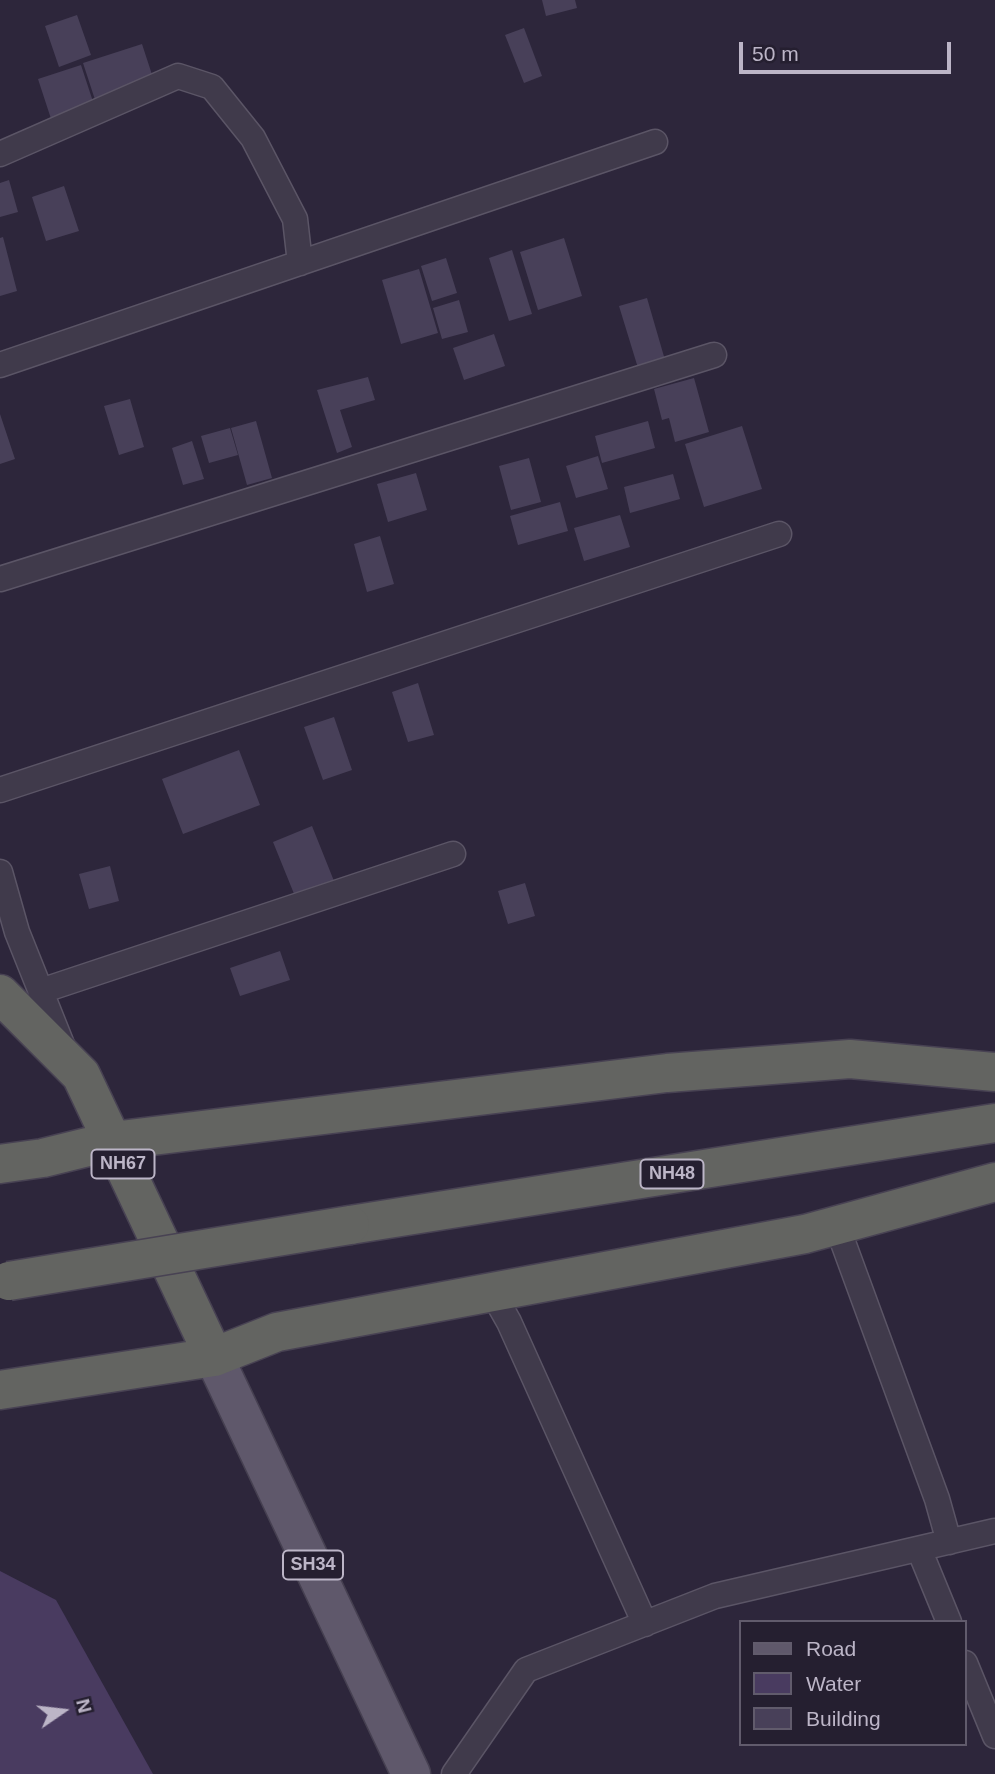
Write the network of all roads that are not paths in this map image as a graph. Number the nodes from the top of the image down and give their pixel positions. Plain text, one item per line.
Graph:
1 (655, 142) dead end
2 (0, 154) edge
3 (300, 263) junction
4 (714, 355) dead end
5 (0, 365) edge
6 (779, 534) dead end
7 (0, 579) edge
8 (0, 790) edge
9 (453, 854) dead end
10 (0, 872) edge
11 (41, 990) junction
12 (0, 994) edge
13 (66, 1060) junction
14 (995, 1072) edge
15 (995, 1123) edge
16 (112, 1141) junction
17 (0, 1164) edge
18 (995, 1182) edge
19 (837, 1226) junction
20 (4, 1282) edge
21 (492, 1292) junction
22 (214, 1357) junction
23 (0, 1390) edge
24 (995, 1531) edge
25 (949, 1542) junction
26 (919, 1549) junction
27 (948, 1620) edge
28 (645, 1624) junction
29 (967, 1668) edge
30 (995, 1736) edge
31 (411, 1774) edge
32 (454, 1774) edge

1 - 3 street
2 - 3 street
3 - 5 street
4 - 7 street
6 - 8 street
9 - 11 street
10 - 11 street
11 - 13 street
12 - 13 highway, NH67
13 - 16 highway, NH67
14 - 16 highway
15 - 20 highway, NH48, bridge
16 - 17 highway, NH67
16 - 22 highway, NH67
18 - 19 highway
19 - 21 highway
19 - 25 street
21 - 22 highway
21 - 28 street
22 - 23 highway
22 - 31 main road, SH34
24 - 25 street
25 - 26 street
26 - 27 street
26 - 28 street
28 - 32 street
29 - 30 street

